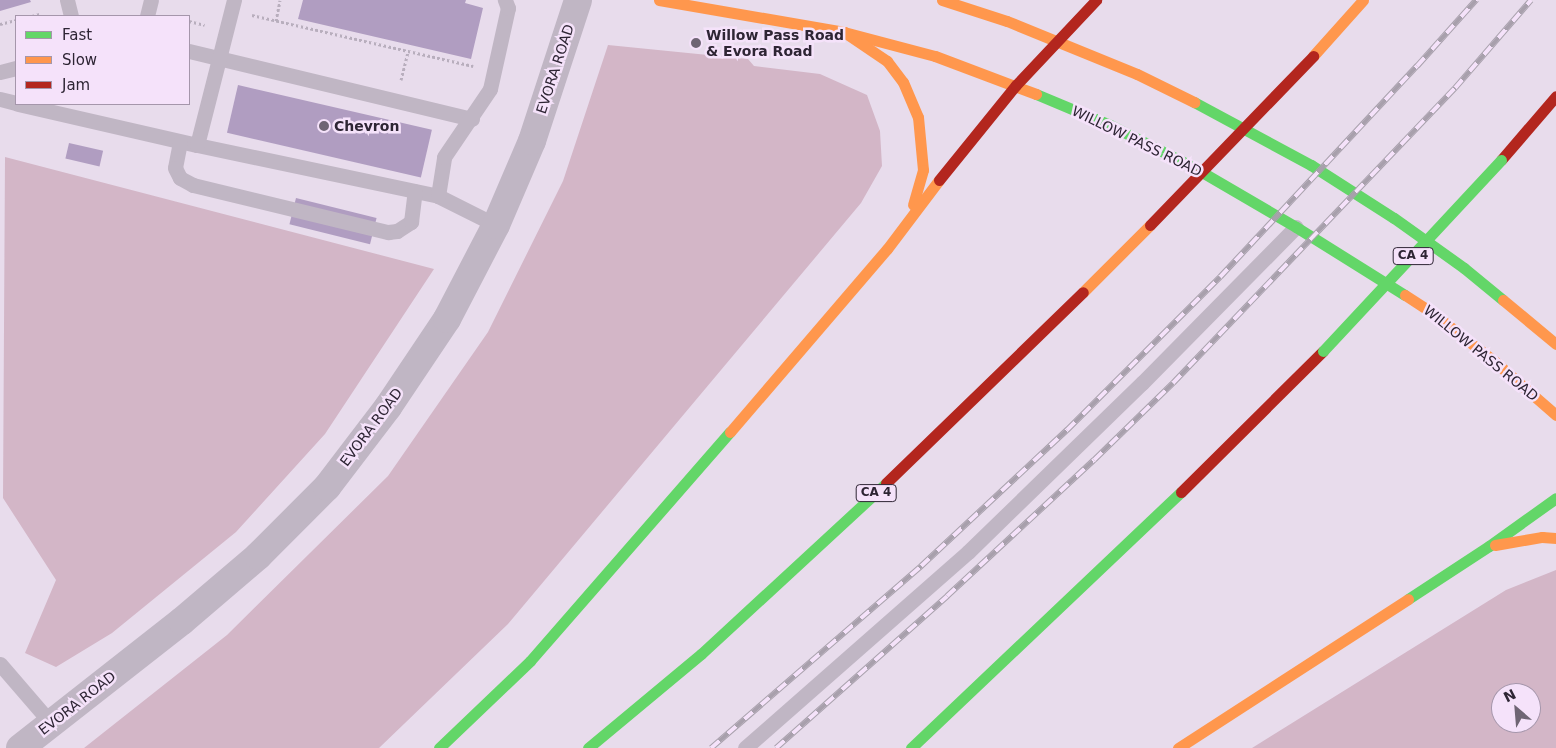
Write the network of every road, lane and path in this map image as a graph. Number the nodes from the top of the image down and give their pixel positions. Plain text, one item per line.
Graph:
1 (67, 0) edge
2 (151, 0) edge
3 (234, 0) edge
4 (280, 0) edge
5 (505, 0) edge
6 (578, 0) edge
7 (659, 0) edge
8 (942, 0) edge
9 (1096, 0) edge
10 (1363, 0) edge
11 (71, 15) edge
12 (147, 15) edge
13 (229, 19) junction
14 (15, 20) edge
15 (190, 21) edge
16 (276, 21) junction
17 (0, 24) edge
18 (844, 32) junction
19 (1059, 42) junction
20 (190, 52) edge
21 (219, 59) junction
22 (474, 66) dead end
23 (15, 68) edge
24 (0, 72) edge
25 (1016, 85) junction
26 (1556, 96) edge
27 (0, 99) edge
28 (15, 103) edge
29 (21, 105) edge
30 (472, 119) junction
31 (180, 142) junction
32 (197, 145) junction
33 (415, 191) junction
34 (438, 196) junction
35 (907, 224) junction
36 (496, 225) junction
37 (1296, 227) junction
38 (1556, 344) edge
39 (1556, 415) edge
40 (1556, 498) edge
41 (1556, 538) edge
42 (1489, 546) junction
43 (0, 664) edge
44 (51, 723) junction
45 (20, 748) edge
46 (439, 748) edge
47 (588, 748) edge
48 (745, 748) edge
49 (911, 748) edge
50 (1178, 748) edge

1 - 11 lane
2 - 12 lane
3 - 13 lane
4 - 16 path
5 - 30 lane
6 - 36 street, EVORA ROAD
7 - 18 main road, WILLOW PASS ROAD
8 - 19 main road
9 - 19 main road
10 - 47 main road, CA 4, bridge
13 - 15 path
13 - 16 path
13 - 21 lane
14 - 17 path
16 - 22 path
18 - 25 main road, WILLOW PASS ROAD
18 - 35 main road
19 - 25 main road
19 - 38 main road
20 - 21 lane
21 - 30 lane
21 - 32 lane
23 - 24 lane
25 - 35 main road
25 - 37 main road, WILLOW PASS ROAD
26 - 49 main road, CA 4, bridge
27 - 28 lane
29 - 31 lane
30 - 34 lane
31 - 32 lane
31 - 33 lane
32 - 33 lane
33 - 34 lane
34 - 36 lane
35 - 46 main road
36 - 44 street, EVORA ROAD
37 - 39 main road, WILLOW PASS ROAD
37 - 48 lane
40 - 42 main road
41 - 42 main road
42 - 50 main road
43 - 44 lane
44 - 45 street, EVORA ROAD

